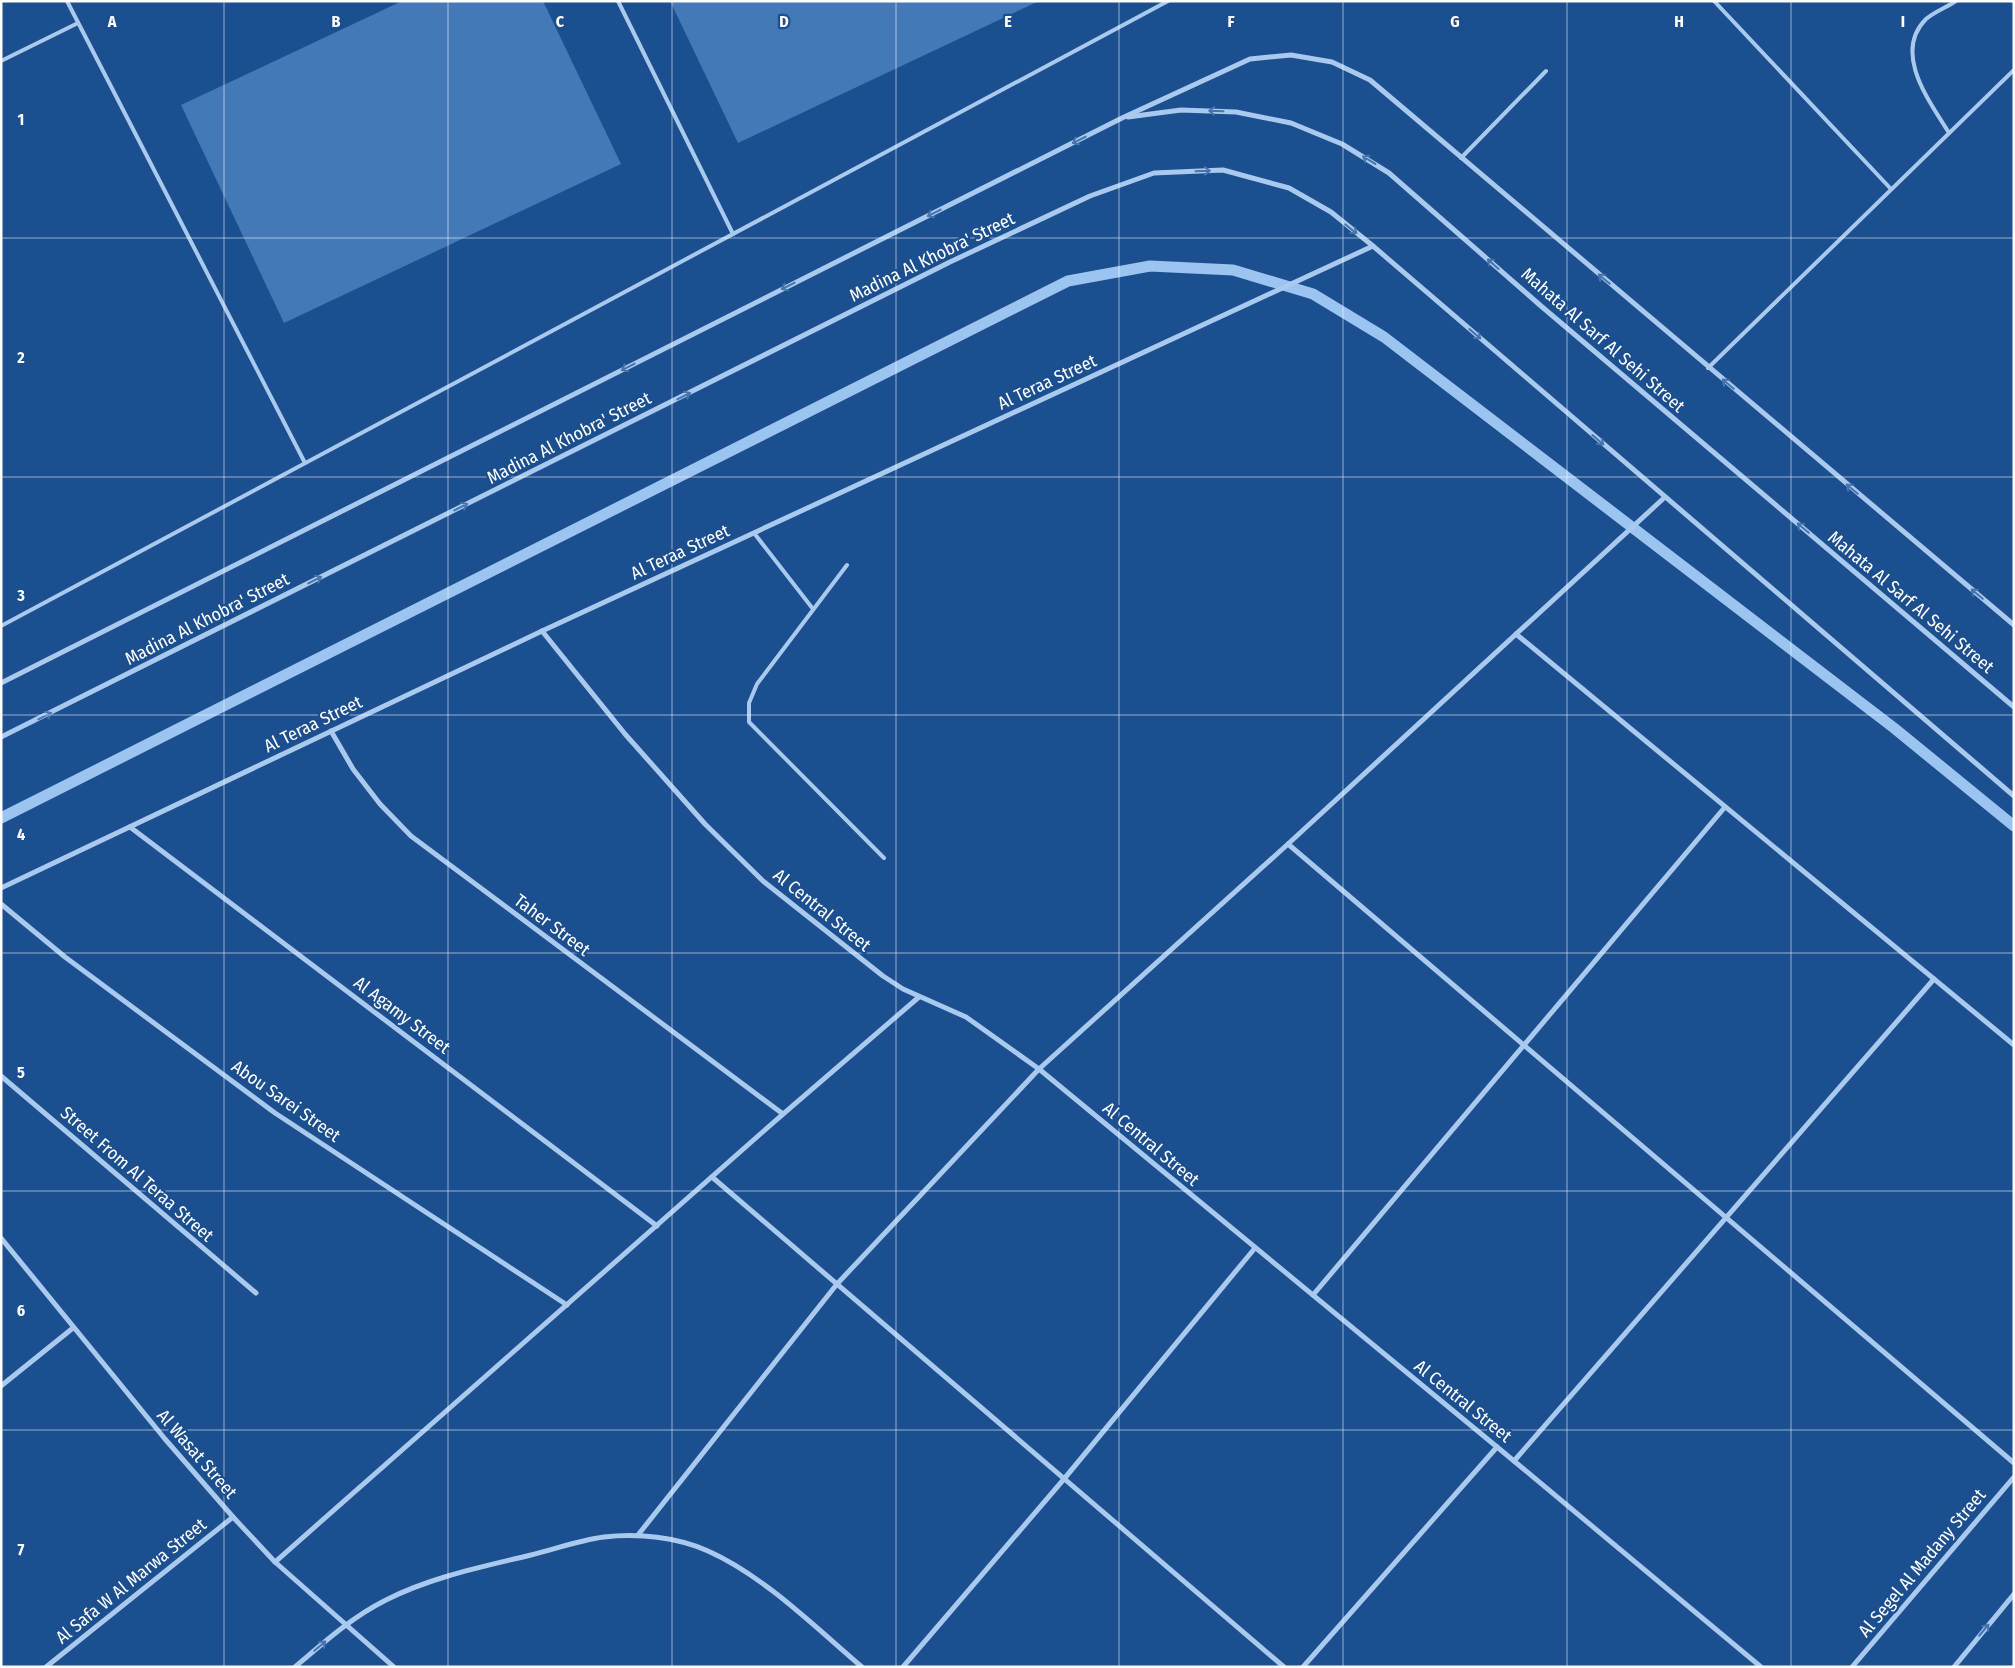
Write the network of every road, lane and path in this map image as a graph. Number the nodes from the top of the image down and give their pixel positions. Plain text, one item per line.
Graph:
1 (66, 1) edge
2 (618, 1) edge
3 (1168, 1) edge
4 (1714, 1) edge
5 (1956, 1) edge
6 (78, 23) junction
7 (1, 61) edge
8 (2014, 70) edge
9 (1546, 71) dead end
10 (1122, 118) junction
11 (1949, 133) junction
12 (1461, 158) junction
13 (1891, 189) junction
14 (733, 234) junction
15 (1373, 246) junction
16 (1708, 368) junction
17 (305, 463) junction
18 (1665, 497) junction
19 (754, 532) junction
20 (847, 565) dead end
21 (814, 609) junction
22 (1, 626) edge
23 (2014, 626) edge
24 (542, 631) junction
25 (1516, 634) junction
26 (1, 683) edge
27 (2014, 707) edge
28 (331, 731) junction
29 (1, 737) edge
30 (2014, 796) edge
31 (1725, 807) junction
32 (130, 827) junction
33 (1288, 844) junction
34 (884, 858) dead end
35 (1, 888) edge
36 (1, 904) edge
37 (1934, 979) junction
38 (919, 997) junction
39 (2014, 1045) edge
40 (1525, 1046) junction
41 (1039, 1069) junction
42 (1, 1076) edge
43 (783, 1114) junction
44 (712, 1177) junction
45 (1726, 1217) junction
46 (657, 1226) junction
47 (1, 1238) edge
48 (1255, 1248) junction
49 (837, 1284) junction
50 (256, 1294) dead end
51 (1313, 1295) junction
52 (567, 1305) junction
53 (73, 1328) junction
54 (1, 1386) edge
55 (1496, 1447) junction
56 (1514, 1461) junction
57 (2014, 1463) edge
58 (2014, 1477) edge
59 (1064, 1478) junction
60 (233, 1517) junction
61 (638, 1535) junction
62 (275, 1562) junction
63 (2014, 1594) edge
64 (345, 1624) junction
65 (46, 1667) edge
66 (295, 1667) edge
67 (394, 1667) edge
68 (862, 1667) edge
69 (903, 1667) edge
70 (1284, 1667) edge
71 (1303, 1667) edge
72 (1761, 1667) edge
73 (1852, 1667) edge
74 (1954, 1667) edge

1 - 6 lane
2 - 14 lane
3 - 14 lane
4 - 13 lane
5 - 11 lane
6 - 7 lane
6 - 17 lane
8 - 11 lane
9 - 12 lane
10 - 12 street, Madina Al Khobra' Street
10 -> 26 street, Madina Al Khobra' Street
27 -> 10 street, Mahata Al Sarf Al Sehi Street
11 - 13 lane
16 -> 12 street, Madina Al Khobra' Street
13 - 16 lane
14 - 17 lane
15 -> 18 street
15 - 19 street, Al Teraa Street
29 -> 15 street, Madina Al Khobra' Street
23 -> 16 street, Madina Al Khobra' Street
17 - 22 lane
18 - 25 street
18 - 30 street
19 - 21 lane
19 - 24 street, Al Teraa Street
20 - 21 lane
21 - 34 lane
24 - 28 street, Al Teraa Street
24 - 38 street, Al Central Street
25 - 31 street
25 - 33 street
28 - 32 street, Al Teraa Street
28 - 43 street, Taher Street
31 - 37 street
31 - 40 street
32 - 35 street, Al Teraa Street
32 - 46 street, Al Agamy Street
33 - 40 street
33 - 41 street
36 - 52 street, Abou Sarei Street
37 - 39 street
37 - 45 street
38 - 41 street, Al Central Street
38 - 43 street
40 - 45 street
40 - 51 street
41 - 48 street, Al Central Street
41 - 49 street
42 - 50 street, Street From Al Teraa Street
43 - 44 street
44 - 46 street
44 - 49 street
45 - 56 street
45 - 57 street
46 - 52 street
47 - 53 street, Al Wasat Street
48 - 51 street, Al Central Street
48 - 59 street
49 - 59 street
49 - 61 street
51 - 55 street, Al Central Street
52 - 62 street
53 - 54 street
53 - 60 street, Al Wasat Street
55 - 56 street, Al Central Street
55 - 71 street
56 - 72 street, Al Central Street
58 - 73 street, Al Segel Al Madany Street
59 - 69 street
59 - 70 street
60 - 62 street, Al Wasat Street
60 - 65 street, Al Safa W Al Marwa Street
61 - 64 street
61 - 68 street
62 - 64 street, Al Wasat Street
74 -> 63 street
66 -> 64 street
64 - 67 street, Al Wasat Street

